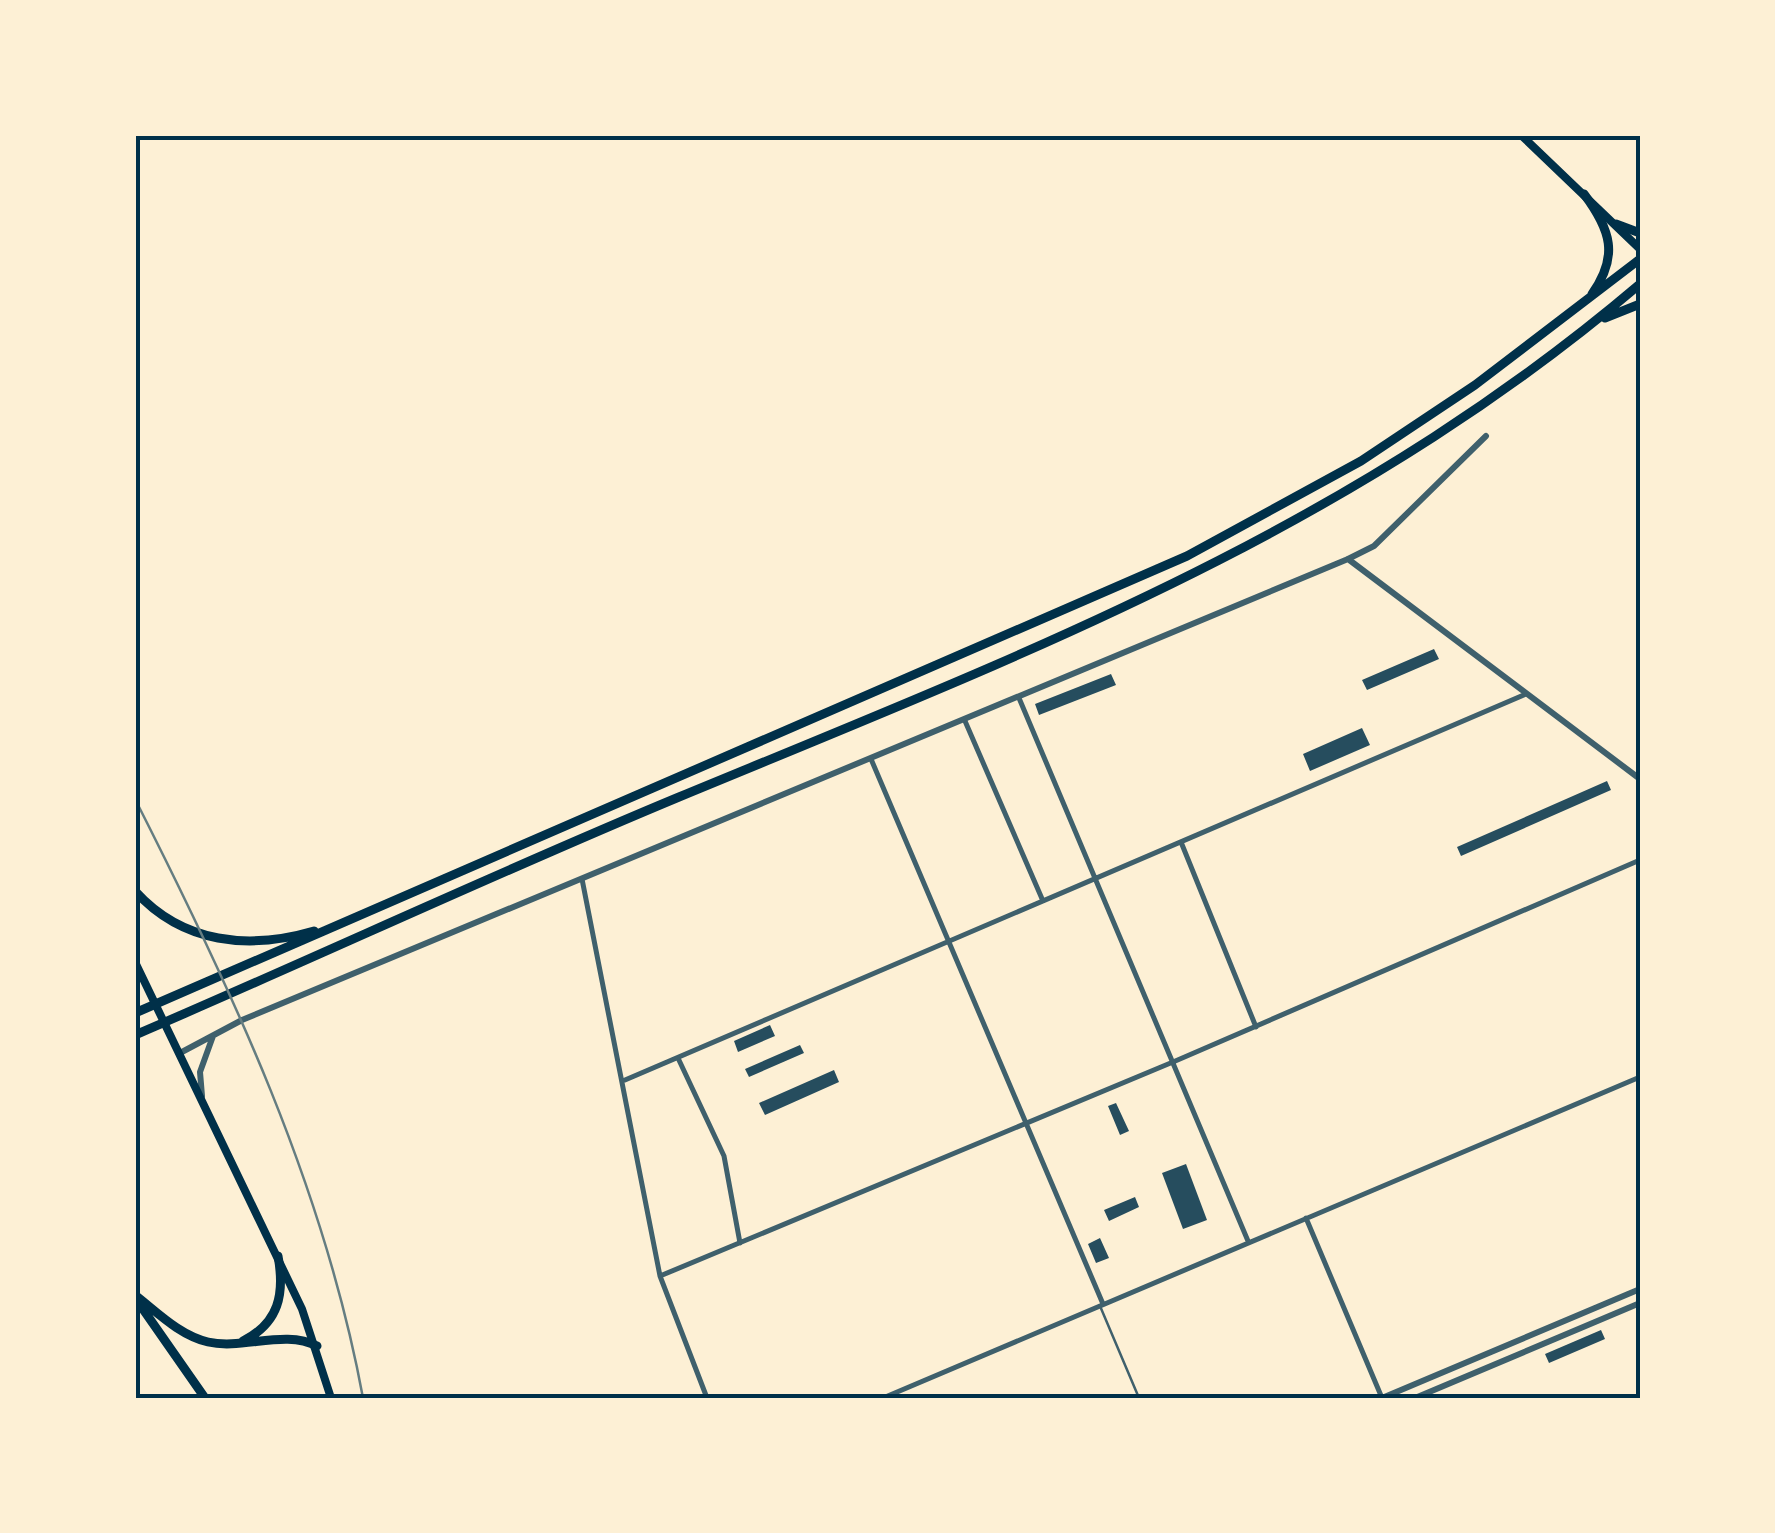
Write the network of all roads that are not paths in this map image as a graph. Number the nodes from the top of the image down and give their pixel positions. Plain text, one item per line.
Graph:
1 (1520, 135) edge
2 (1584, 194) junction
3 (1616, 224) junction
4 (1640, 234) edge
5 (1640, 249) edge
6 (1640, 259) edge
7 (1640, 284) edge
8 (1586, 303) junction
9 (1640, 304) edge
10 (1594, 324) junction
11 (1486, 436) dead end
12 (1348, 559) junction
13 (1526, 694) junction
14 (1019, 698) junction
15 (965, 721) junction
16 (870, 758) junction
17 (1640, 779) edge
18 (1181, 842) junction
19 (1640, 860) edge
20 (582, 878) junction
21 (1095, 879) junction
22 (135, 891) edge
23 (1043, 901) junction
24 (350, 920) junction
25 (949, 942) junction
26 (135, 962) edge
27 (135, 1013) edge
28 (1256, 1026) junction
29 (135, 1035) edge
30 (214, 1035) junction
31 (180, 1052) junction
32 (678, 1057) junction
33 (1173, 1062) junction
34 (1640, 1077) edge
35 (625, 1080) junction
36 (202, 1097) junction
37 (1026, 1124) junction
38 (1306, 1218) junction
39 (1248, 1241) junction
40 (740, 1243) junction
41 (278, 1256) junction
42 (660, 1276) junction
43 (1640, 1289) edge
44 (135, 1296) edge
45 (1640, 1303) edge
46 (1102, 1304) junction
47 (240, 1343) junction
48 (317, 1346) junction
49 (205, 1398) edge
50 (331, 1398) edge
51 (706, 1398) edge
52 (883, 1398) edge
53 (1140, 1398) edge
54 (1382, 1398) edge
55 (1415, 1398) edge

1 - 2 main road
2 - 3 main road
2 - 8 highway
3 - 4 highway
3 - 5 main road
6 - 8 highway
7 - 10 highway
8 - 24 highway
9 - 10 highway
10 - 29 highway
11 - 12 street
12 - 13 street
12 - 14 street
13 - 17 street
13 - 18 street
14 - 15 street
14 - 21 street
15 - 16 street
15 - 23 street
16 - 20 street
16 - 25 street
18 - 21 street
18 - 28 street
19 - 28 street
20 - 30 street
20 - 35 street
21 - 23 street
21 - 33 street
22 - 24 highway
23 - 25 street
24 - 27 highway
25 - 32 street
25 - 37 street
26 - 31 main road
28 - 33 street
30 - 31 street
30 - 36 street
31 - 36 main road
32 - 35 street
32 - 40 street
33 - 37 street
33 - 39 street
34 - 38 street
35 - 42 street
36 - 41 main road
37 - 40 street
37 - 46 street
38 - 39 street
38 - 54 street
39 - 46 street
40 - 42 street
41 - 47 highway
41 - 48 main road
42 - 51 street
43 - 54 street
44 - 47 highway
44 - 49 highway
45 - 55 street
46 - 52 street
46 - 53 lane
47 - 48 highway
48 - 50 main road

